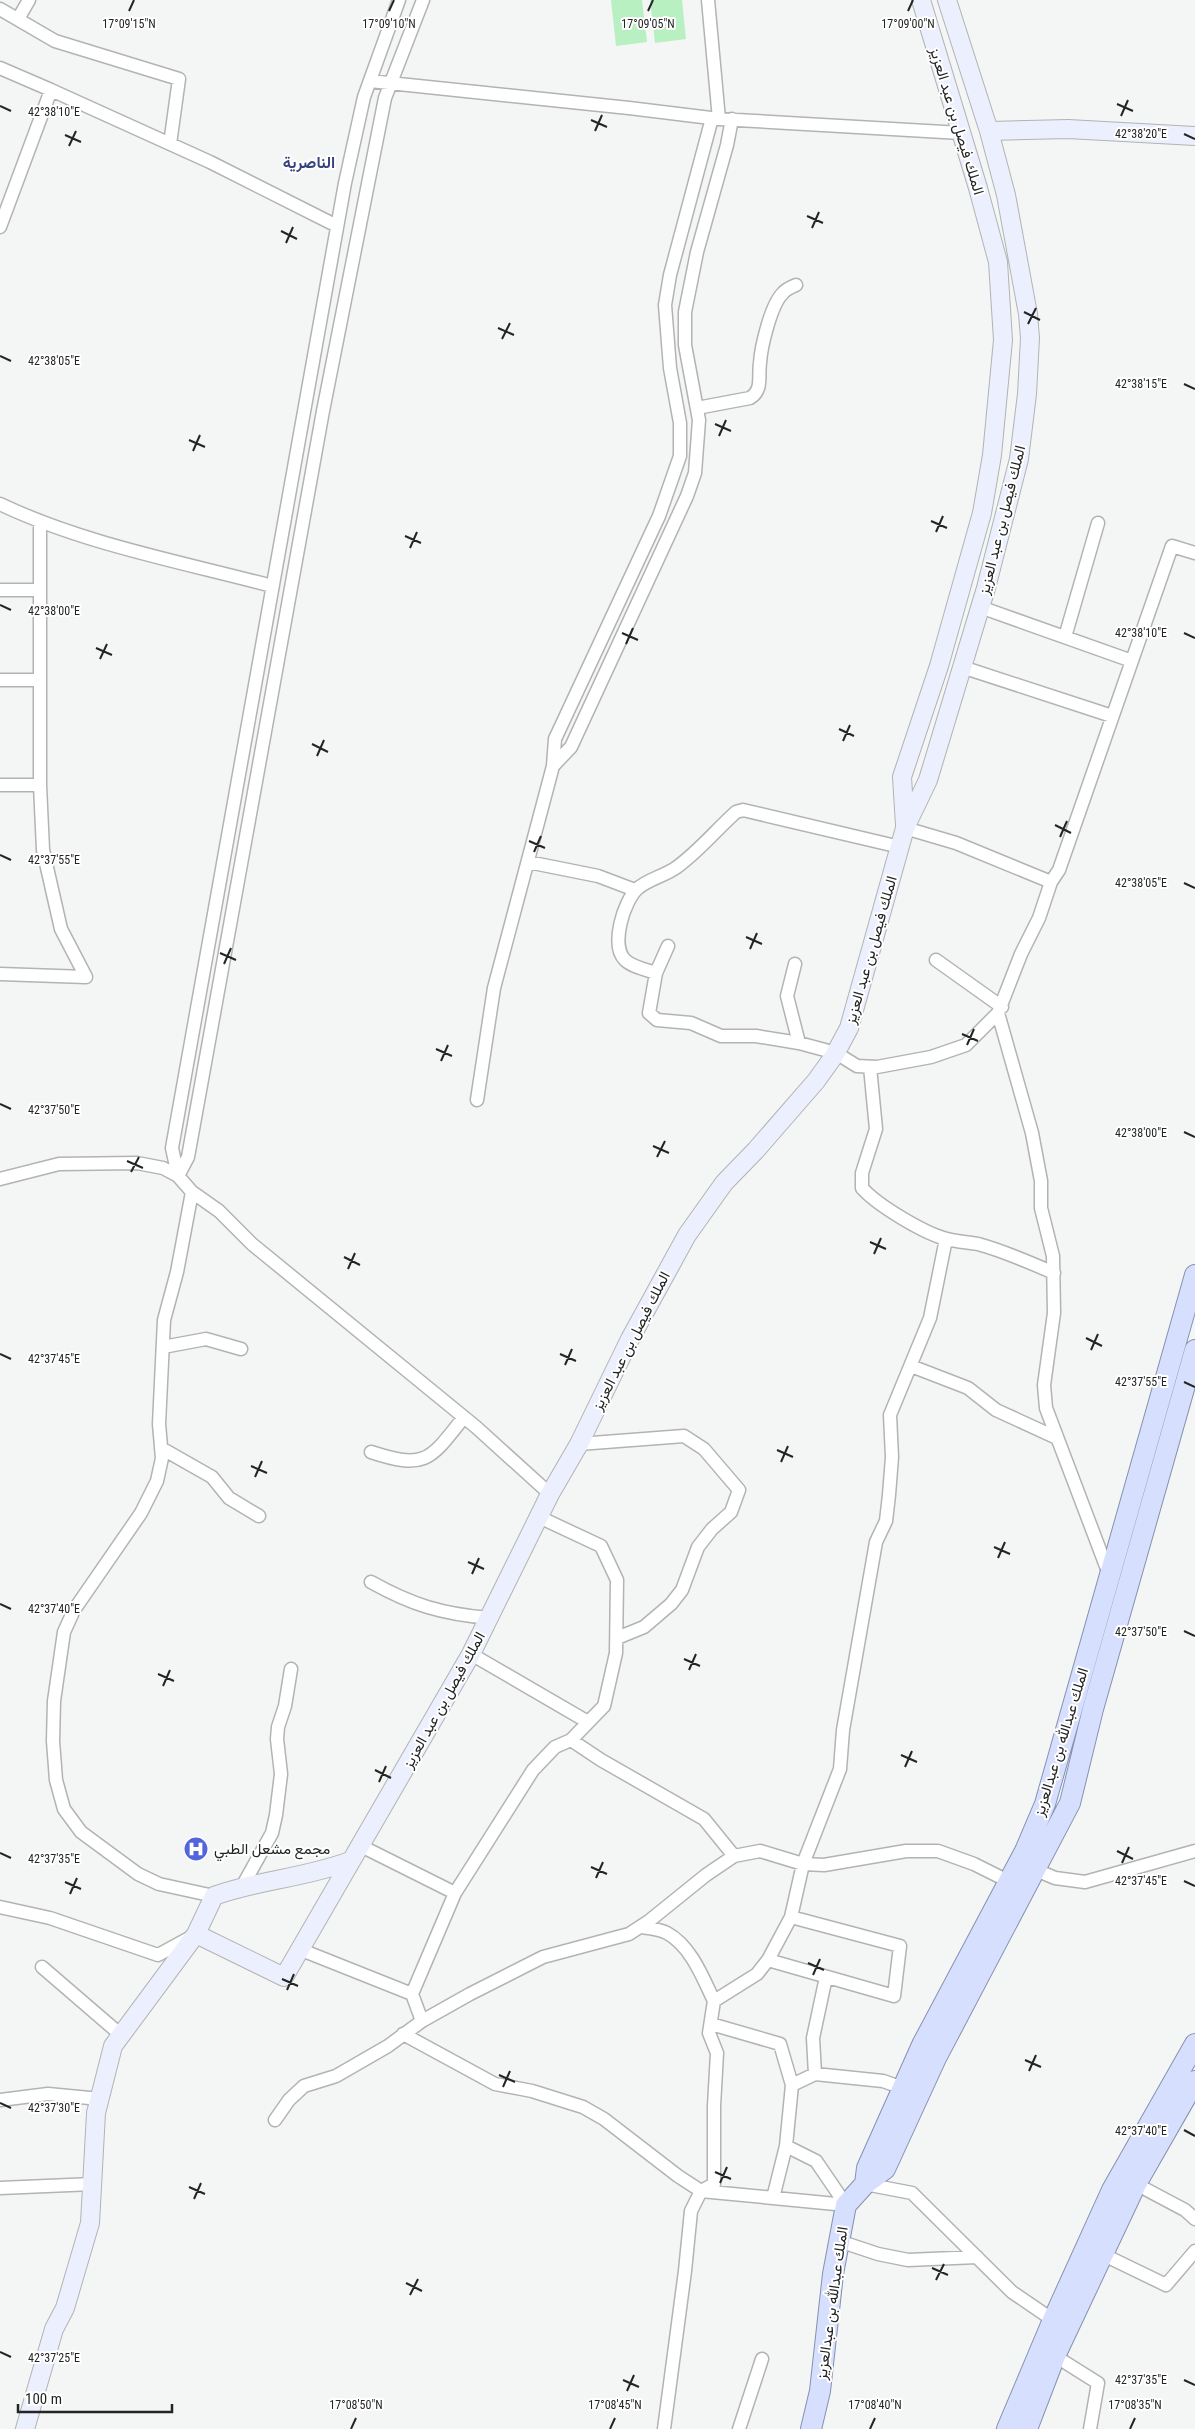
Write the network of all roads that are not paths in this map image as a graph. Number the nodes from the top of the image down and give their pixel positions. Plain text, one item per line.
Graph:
1 (29, 0) edge
2 (399, 0) edge
3 (423, 0) edge
4 (708, 0) edge
5 (921, 0) edge
6 (947, 0) edge
7 (0, 9) edge
8 (18, 19) junction
9 (0, 68) edge
10 (370, 81) junction
11 (390, 84) junction
12 (51, 90) junction
13 (721, 119) junction
14 (989, 131) junction
15 (961, 133) junction
16 (1195, 136) edge
17 (170, 144) junction
18 (338, 226) junction
19 (0, 227) edge
20 (796, 286) dead end
21 (1030, 338) junction
22 (1003, 340) junction
23 (697, 408) junction
24 (0, 504) edge
25 (40, 522) junction
26 (1098, 523) dead end
27 (1195, 553) edge
28 (272, 586) junction
29 (0, 590) edge
30 (40, 590) junction
31 (980, 607) junction
32 (1065, 637) junction
33 (1132, 661) junction
34 (962, 667) junction
35 (0, 680) edge
36 (40, 680) junction
37 (1112, 716) junction
38 (553, 766) junction
39 (0, 785) edge
40 (40, 785) junction
41 (905, 828) junction
42 (900, 847) junction
43 (528, 862) junction
44 (1051, 882) junction
45 (635, 890) junction
46 (668, 946) dead end
47 (936, 960) dead end
48 (795, 964) dead end
49 (0, 974) edge
50 (656, 974) junction
51 (1000, 1010) junction
52 (798, 1043) junction
53 (836, 1053) junction
54 (870, 1066) junction
55 (478, 1100) dead end
56 (178, 1176) junction
57 (0, 1179) edge
58 (192, 1192) junction
59 (946, 1239) junction
60 (1054, 1273) junction
61 (1195, 1275) edge
62 (163, 1347) junction
63 (241, 1349) dead end
64 (1195, 1350) edge
65 (910, 1366) junction
66 (464, 1417) junction
67 (1057, 1438) junction
68 (579, 1444) junction
69 (161, 1448) junction
70 (372, 1452) dead end
71 (550, 1494) junction
72 (258, 1516) dead end
73 (539, 1517) junction
74 (1110, 1576) junction
75 (371, 1582) dead end
76 (489, 1618) junction
77 (617, 1638) junction
78 (471, 1654) junction
79 (291, 1669) dead end
80 (588, 1722) junction
81 (571, 1740) junction
82 (359, 1845) junction
83 (1195, 1851) edge
84 (734, 1856) junction
85 (350, 1861) junction
86 (803, 1864) junction
87 (1036, 1870) junction
88 (1008, 1881) junction
89 (244, 1885) junction
90 (455, 1892) junction
91 (214, 1896) junction
92 (0, 1907) edge
93 (791, 1917) junction
94 (640, 1927) junction
95 (196, 1934) junction
96 (299, 1950) junction
97 (768, 1960) junction
98 (42, 1967) dead end
99 (826, 1977) junction
100 (412, 1994) junction
101 (714, 2001) junction
102 (422, 2021) junction
103 (710, 2024) junction
104 (403, 2034) junction
105 (121, 2035) junction
106 (1195, 2044) edge
107 (815, 2074) junction
108 (1195, 2081) edge
109 (792, 2086) junction
110 (903, 2088) junction
111 (100, 2099) junction
112 (0, 2100) edge
113 (1189, 2101) edge
114 (275, 2120) dead end
115 (786, 2146) junction
116 (93, 2184) junction
117 (865, 2184) junction
118 (1136, 2184) junction
119 (0, 2188) edge
120 (701, 2191) junction
121 (773, 2198) junction
122 (846, 2204) junction
123 (1195, 2219) edge
124 (839, 2241) junction
125 (1195, 2251) edge
126 (1102, 2254) junction
127 (977, 2257) junction
128 (1061, 2323) junction
129 (1055, 2356) junction
130 (762, 2359) dead end
131 (25, 2429) edge
132 (664, 2429) edge
133 (739, 2429) edge
134 (811, 2429) edge
135 (1007, 2429) edge
136 (1027, 2429) edge
137 (1090, 2429) edge

1 - 8 street
2 - 10 street
3 - 11 street
4 - 13 street
5 - 15 street, الملك فيصل بن عبد العزيز
6 - 14 street, الملك فيصل بن عبد العزيز
7 - 8 street
8 - 17 street
9 - 12 street
10 - 11 street
10 - 18 street
11 - 13 street
11 - 56 street
12 - 17 street
12 - 19 street
13 - 15 street
13 - 23 street
13 - 38 street
14 - 16 street
14 - 21 street, الملك فيصل بن عبد العزيز
15 - 22 street, الملك فيصل بن عبد العزيز
17 - 18 street
18 - 28 street
20 - 23 street
21 - 22 street
21 - 31 street, الملك فيصل بن عبد العزيز
22 - 41 street, الملك فيصل بن عبد العزيز
23 - 38 street
24 - 25 street
25 - 28 street
25 - 30 street
26 - 32 street
27 - 33 street
28 - 56 street
29 - 30 street
30 - 36 street
31 - 32 street
31 - 34 street, الملك فيصل بن عبد العزيز
32 - 33 street
33 - 37 street
34 - 37 street
34 - 41 street, الملك فيصل بن عبد العزيز
35 - 36 street
36 - 40 street
37 - 44 street
38 - 43 street
39 - 40 street
40 - 49 street
41 - 42 street, الملك فيصل بن عبد العزيز
41 - 44 street
42 - 45 street
42 - 53 street, الملك فيصل بن عبد العزيز
43 - 45 street
43 - 55 street
44 - 51 street
45 - 50 street
46 - 50 street
47 - 51 street
48 - 52 street
50 - 52 street
51 - 54 street
51 - 60 street
52 - 53 street
53 - 54 street
53 - 68 street, الملك فيصل بن عبد العزيز
54 - 59 street
56 - 57 street
56 - 58 street
58 - 62 street
58 - 66 street
59 - 60 street
59 - 65 street
60 - 67 street
61 - 74 main road, الملك عبدالله بن عبدالعزيز
62 - 63 street
62 - 69 street
64 - 87 main road, الملك عبدالله بن عبدالعزيز
65 - 67 street
65 - 86 street
66 - 70 street
66 - 71 street
67 - 74 street
68 - 71 street, الملك فيصل بن عبد العزيز
68 - 77 street
69 - 72 street
69 - 91 street
71 - 73 street, الملك فيصل بن عبد العزيز
73 - 76 street, الملك فيصل بن عبد العزيز
73 - 77 street
74 - 88 main road, الملك عبدالله بن عبدالعزيز
75 - 76 street
76 - 78 street, الملك فيصل بن عبد العزيز
77 - 80 street
78 - 80 street
78 - 82 street, الملك فيصل بن عبد العزيز
79 - 89 street
80 - 81 street
81 - 84 street
81 - 90 street
82 - 85 street, الملك فيصل بن عبد العزيز
82 - 90 street
83 - 87 street
84 - 86 street
84 - 94 street
85 - 89 street
85 - 96 street, الملك فيصل بن عبد العزيز
86 - 88 street
86 - 93 street
87 - 117 main road, الملك عبدالله بن عبدالعزيز
88 - 110 main road, الملك عبدالله بن عبدالعزيز
89 - 91 street
90 - 100 street
91 - 95 street
92 - 95 street
93 - 97 street
93 - 99 street
94 - 101 street
94 - 102 street
95 - 96 street, الملك فيصل بن عبد العزيز
95 - 105 street
96 - 100 street
97 - 99 street
97 - 101 street
98 - 105 street
99 - 107 street
100 - 102 street
101 - 103 street
102 - 104 street
103 - 109 street
103 - 120 street
104 - 114 street
104 - 120 street
105 - 111 street
106 - 128 main road
107 - 109 street
107 - 110 street
108 - 113 main road
109 - 115 street
110 - 117 main road, الملك عبدالله بن عبدالعزيز
111 - 112 street
111 - 116 street
113 - 118 main road
115 - 121 street
115 - 122 street
116 - 119 street
116 - 131 street
117 - 122 main road, الملك عبدالله بن عبدالعزيز
117 - 127 street
118 - 123 street
118 - 126 main road
120 - 121 street
120 - 132 street
121 - 122 street
122 - 124 main road, الملك عبدالله بن عبدالعزيز
124 - 127 street
124 - 134 main road, الملك عبدالله بن عبدالعزيز
125 - 126 street
126 - 128 main road
127 - 128 street
128 - 129 main road
128 - 135 main road
129 - 136 main road
129 - 137 street
130 - 133 street

